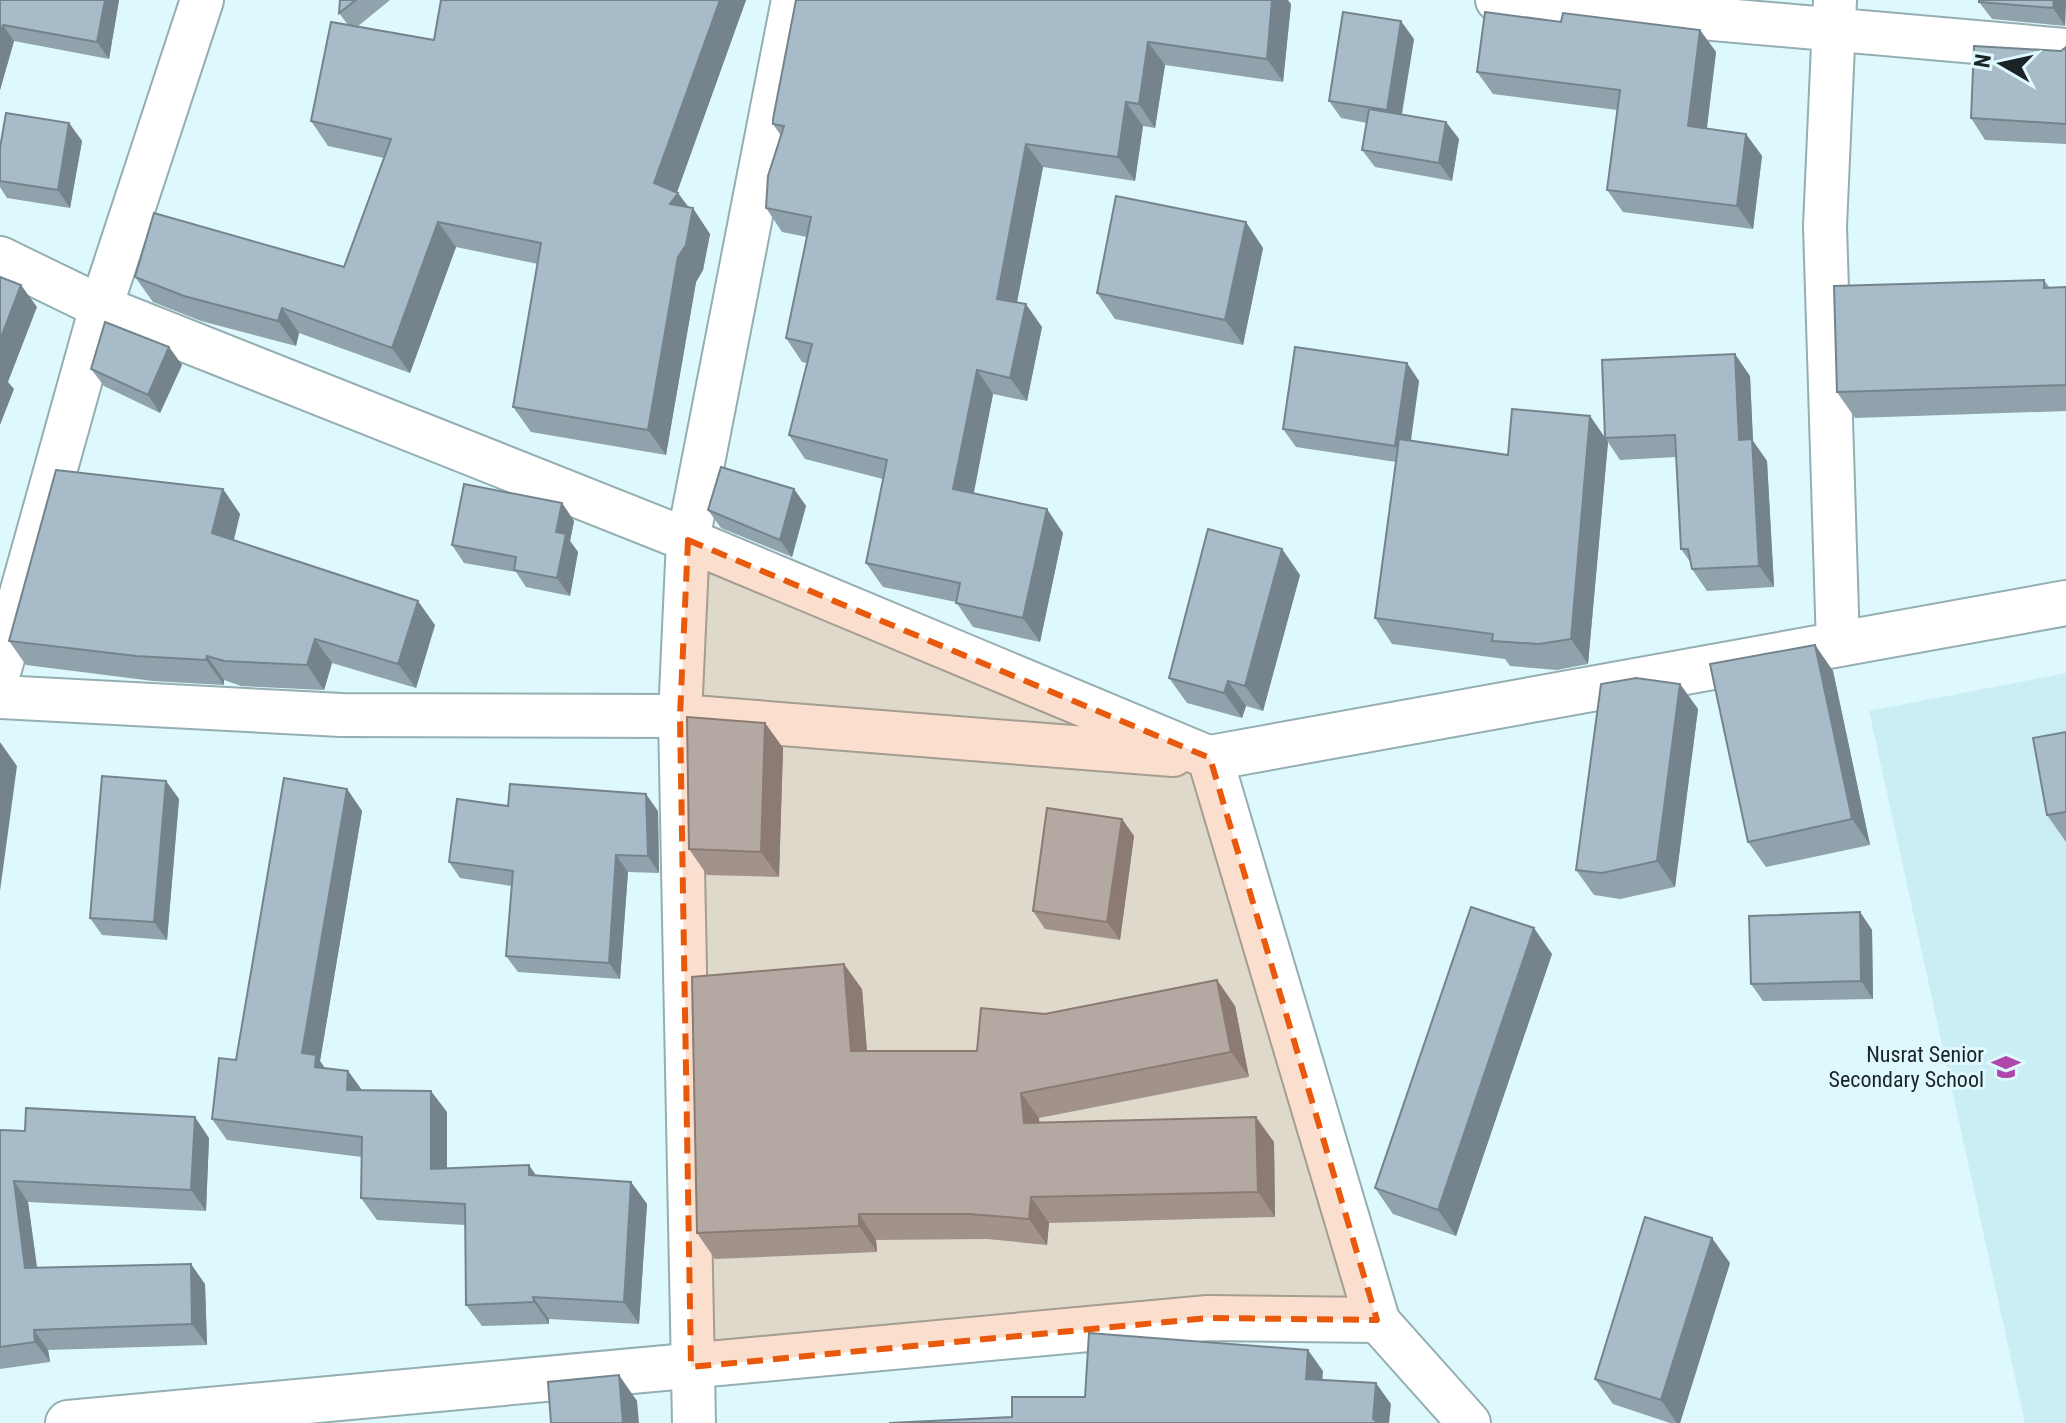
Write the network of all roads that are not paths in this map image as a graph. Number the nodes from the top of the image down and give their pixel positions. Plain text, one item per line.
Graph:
1 (202, 0) edge
2 (793, 0) edge
3 (1497, 0) edge
4 (1834, 14) edge
5 (2066, 50) edge
6 (0, 258) edge
7 (101, 307) junction
8 (688, 540) junction
9 (2066, 603) edge
10 (1838, 645) junction
11 (0, 669) edge
12 (0, 697) edge
13 (680, 716) junction
14 (1210, 758) junction
15 (1377, 1320) junction
16 (691, 1367) junction
17 (68, 1423) edge
18 (694, 1423) edge
19 (1469, 1423) edge

1 - 7 street
2 - 8 street
3 - 4 street
4 - 5 street
4 - 10 street
6 - 7 street
7 - 8 street
7 - 11 street
8 - 13 street
8 - 14 street
9 - 10 street
10 - 14 street
12 - 13 street
13 - 14 street
13 - 16 street
14 - 15 street
15 - 16 street
15 - 19 street
16 - 17 street
16 - 18 street

